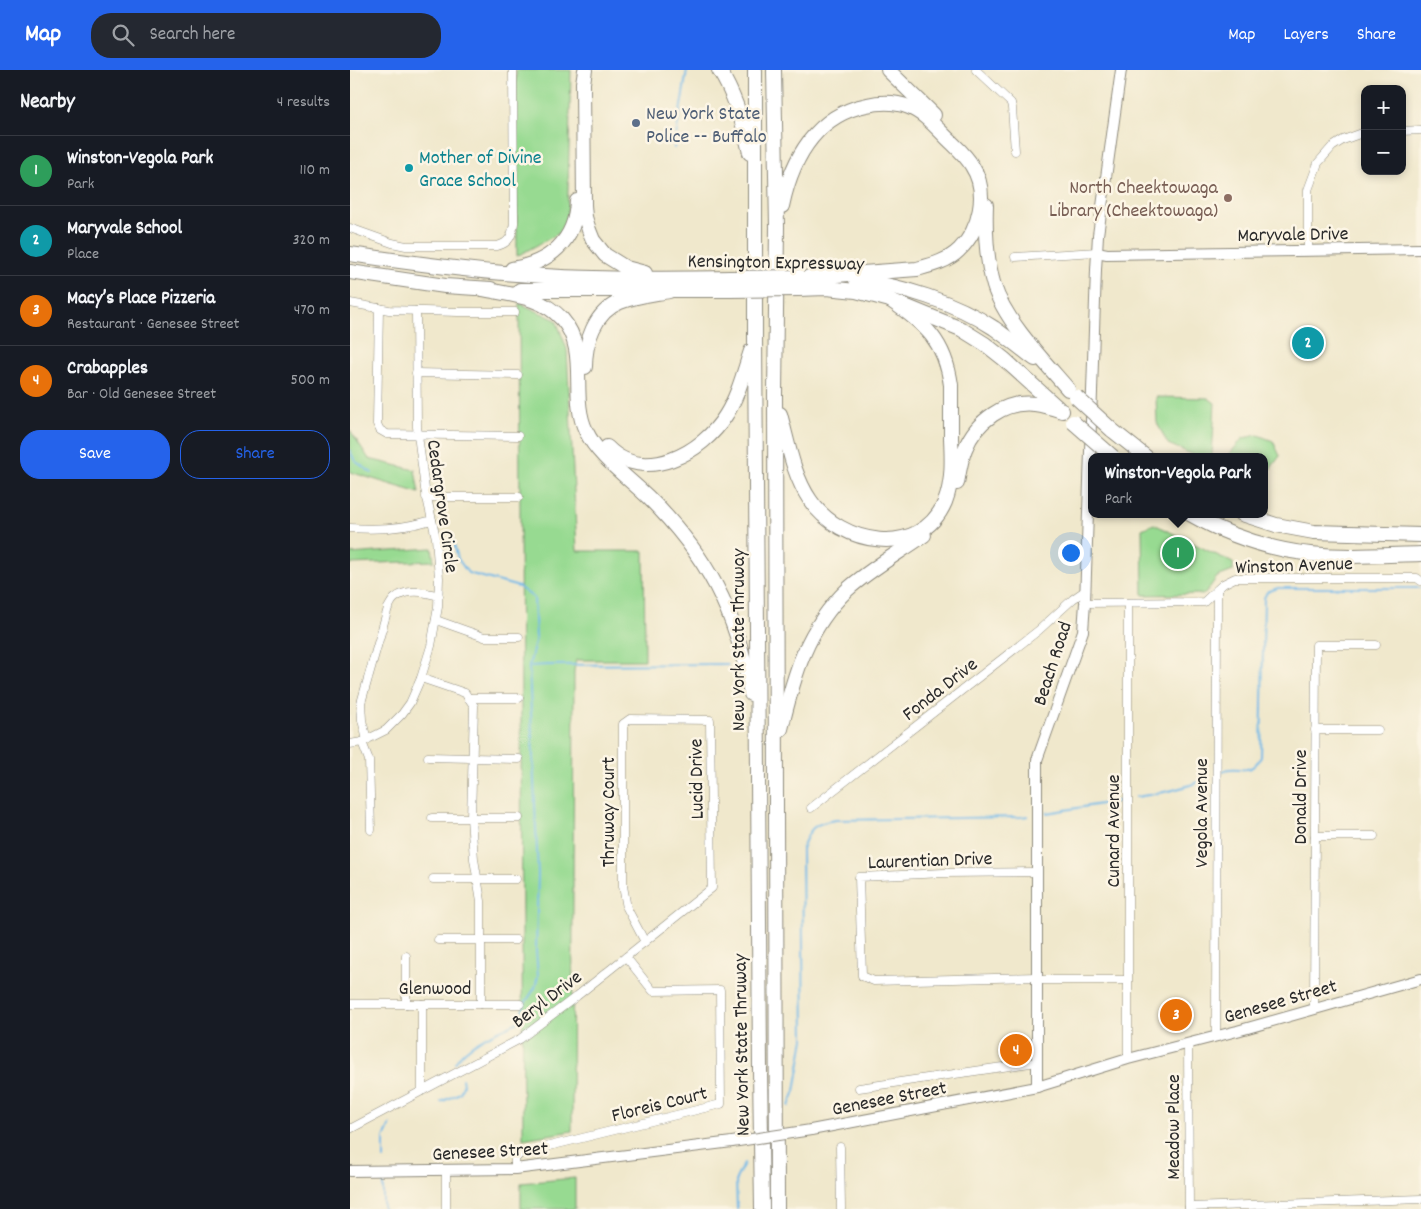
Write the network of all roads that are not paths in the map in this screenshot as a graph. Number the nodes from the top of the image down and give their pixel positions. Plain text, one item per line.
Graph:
1 (513, 70) edge
2 (580, 70) edge
3 (585, 70) edge
4 (719, 70) edge
5 (755, 70) edge
6 (774, 70) edge
7 (888, 70) edge
8 (976, 70) edge
9 (1121, 70) edge
10 (1421, 130) edge
11 (1406, 131) edge
12 (1361, 133) edge
13 (1015, 151) dead end
14 (755, 177) junction
15 (777, 227) junction
16 (350, 228) edge
17 (1421, 249) edge
18 (1308, 250) junction
19 (1097, 252) junction
20 (355, 255) edge
21 (1015, 257) dead end
22 (494, 272) junction
23 (355, 273) edge
24 (802, 281) junction
25 (670, 285) junction
26 (482, 289) junction
27 (890, 300) junction
28 (350, 302) edge
29 (379, 308) junction
30 (416, 311) junction
31 (515, 312) dead end
32 (755, 337) junction
33 (416, 373) junction
34 (518, 374) dead end
35 (1072, 393) junction
36 (775, 394) junction
37 (1062, 411) junction
38 (418, 434) junction
39 (518, 436) dead end
40 (1090, 453) edge
41 (1108, 453) edge
42 (1141, 453) edge
43 (426, 496) junction
44 (519, 497) dead end
45 (1088, 518) edge
46 (1197, 518) edge
47 (1254, 518) edge
48 (432, 520) junction
49 (350, 528) edge
50 (1421, 535) edge
51 (1421, 555) edge
52 (1421, 581) edge
53 (1086, 590) junction
54 (1217, 590) junction
55 (439, 596) junction
56 (1086, 603) junction
57 (1128, 603) junction
58 (436, 620) junction
59 (519, 637) dead end
60 (1376, 645) dead end
61 (422, 678) junction
62 (468, 698) junction
63 (519, 698) dead end
64 (668, 720) joint
65 (758, 729) junction
66 (1315, 730) junction
67 (1378, 730) dead end
68 (364, 741) junction
69 (350, 744) edge
70 (775, 751) junction
71 (428, 757) dead end
72 (472, 758) junction
73 (519, 759) dead end
74 (811, 808) dead end
75 (432, 818) dead end
76 (472, 818) junction
77 (519, 818) dead end
78 (371, 830) dead end
79 (1315, 836) junction
80 (1374, 836) dead end
81 (712, 849) joint
82 (1037, 872) junction
83 (433, 879) dead end
84 (477, 879) junction
85 (516, 879) dead end
86 (438, 940) dead end
87 (481, 940) junction
88 (516, 940) dead end
89 (645, 942) junction
90 (406, 956) dead end
91 (626, 957) junction
92 (1036, 978) junction
93 (1421, 979) edge
94 (1127, 980) junction
95 (350, 1004) edge
96 (406, 1004) junction
97 (422, 1004) junction
98 (481, 1004) junction
99 (520, 1004) dead end
100 (1314, 1009) junction
101 (1216, 1037) junction
102 (1188, 1044) junction
103 (1128, 1059) junction
104 (1037, 1062) junction
105 (1036, 1087) junction
106 (858, 1088) dead end
107 (422, 1091) junction
108 (350, 1129) edge
109 (840, 1147) dead end
110 (515, 1170) junction
111 (350, 1171) edge
112 (446, 1171) junction
113 (1421, 1199) edge
114 (1189, 1208) edge
115 (446, 1209) edge
116 (762, 1209) edge
117 (777, 1209) edge
118 (841, 1209) edge

1 - 16 street
2 - 22 highway
3 - 25 highway
4 - 14 highway
5 - 14 highway, New York State Thruway
6 - 15 highway, New York State Thruway
7 - 35 highway
8 - 13 street
9 - 19 street, Beach Road
10 - 11 street
12 - 18 street
14 - 32 highway, New York State Thruway
15 - 24 highway
15 - 36 highway, New York State Thruway
17 - 18 street, Maryvale Drive
18 - 19 street, Maryvale Drive
19 - 21 street, Maryvale Drive
19 - 40 street, Beach Road
20 - 22 highway, Kensington Expressway
22 - 25 highway, Kensington Expressway
23 - 26 highway, Kensington Expressway
24 - 25 highway, Kensington Expressway, bridge
24 - 27 highway, Kensington Expressway
24 - 35 highway, Kensington Expressway
25 - 26 highway, Kensington Expressway
25 - 32 highway
26 - 65 highway
27 - 36 highway
27 - 37 highway, Kensington Expressway
28 - 29 street
29 - 30 street
29 - 38 street
30 - 31 street
30 - 33 street, Cedargrove Circle
32 - 65 highway, New York State Thruway
33 - 34 street
33 - 38 street, Cedargrove Circle
35 - 42 highway, Kensington Expressway, bridge
36 - 70 highway, New York State Thruway
37 - 41 highway, Kensington Expressway, bridge
37 - 70 highway
38 - 39 street
38 - 43 street, Cedargrove Circle
43 - 44 street
43 - 48 street, Cedargrove Circle
45 - 53 street, Beach Road
46 - 51 highway
47 - 50 highway
48 - 49 street
48 - 55 street, Cedargrove Circle
52 - 54 street, Winston Avenue
53 - 56 street, Beach Road
53 - 74 street, Fonda Drive
54 - 57 street, Winston Avenue
54 - 101 street, Vegola Avenue
55 - 58 street, Cedargrove Circle
55 - 68 street
56 - 57 street, Winston Avenue
56 - 82 street, Beach Road
57 - 94 street, Cunard Avenue
58 - 59 street
58 - 61 street, Cedargrove Circle
60 - 66 street, Donald Drive
61 - 62 street
61 - 68 street, Cedargrove Circle
62 - 63 street
62 - 72 street
64 - 81 street, Lucid Drive
64 - 89 street, Thruway Court
65 - 116 highway, New York State Thruway
66 - 67 street
66 - 79 street, Donald Drive
68 - 69 street, Cedargrove Circle
68 - 78 street
70 - 117 highway, New York State Thruway
71 - 72 street
72 - 73 street
72 - 76 street
75 - 76 street
76 - 77 street
76 - 84 street
79 - 80 street
79 - 100 street, Donald Drive
81 - 89 street, Beryl Drive
82 - 92 street, Beach Road
82 - 92 street, Laurentian Drive
83 - 84 street
84 - 85 street
84 - 87 street
86 - 87 street
87 - 88 street
87 - 98 street
89 - 91 street, Beryl Drive
90 - 96 street
91 - 107 street, Beryl Drive
91 - 110 street, Floreis Court
92 - 94 street
92 - 104 street, Beach Road
93 - 100 street, Genesee Street
94 - 103 street, Cunard Avenue
95 - 96 street, Glenwood
96 - 97 street, Glenwood
97 - 98 street, Glenwood
97 - 107 street
98 - 99 street, Glenwood
100 - 101 street, Genesee Street
101 - 102 street, Genesee Street
102 - 103 street, Genesee Street
102 - 114 street, Meadow Place
103 - 105 street, Genesee Street
104 - 105 street, Beach Road
104 - 106 street
105 - 110 street, Genesee Street, bridge
107 - 108 street, Beryl Drive
109 - 118 street
110 - 112 street, Genesee Street
111 - 112 street, Genesee Street
112 - 115 street
113 - 114 street

